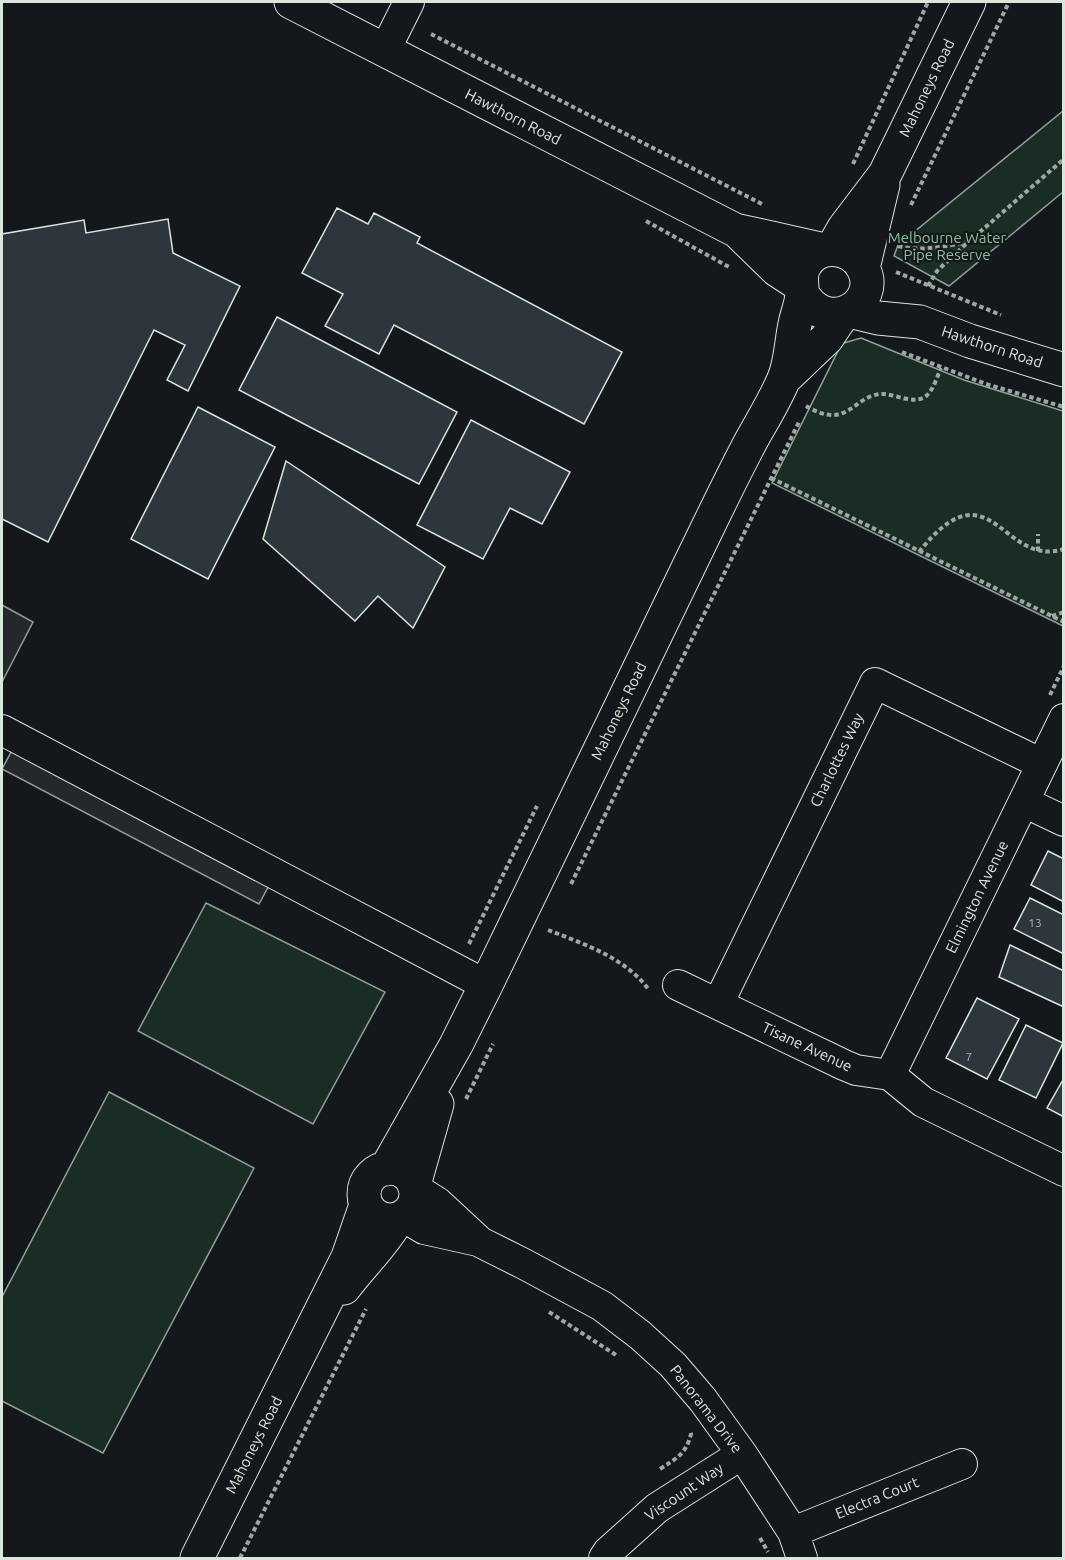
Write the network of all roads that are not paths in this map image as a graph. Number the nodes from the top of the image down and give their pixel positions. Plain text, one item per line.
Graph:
1 (291, 2) edge
2 (409, 2) edge
3 (969, 2) edge
4 (385, 50) junction
5 (885, 174) junction
6 (735, 230) junction
7 (829, 249) junction
8 (874, 270) junction
9 (801, 289) junction
10 (846, 312) junction
11 (920, 322) junction
12 (1064, 370) edge
13 (784, 379) junction
14 (1064, 719) edge
15 (2, 730) edge
16 (1042, 764) junction
17 (1024, 802) junction
18 (1064, 821) edge
19 (486, 985) junction
20 (678, 985) dead end
21 (718, 1004) junction
22 (456, 1045) junction
23 (890, 1075) junction
24 (386, 1169) junction
25 (1064, 1171) edge
26 (408, 1202) junction
27 (366, 1205) junction
28 (311, 1332) junction
29 (742, 1454) junction
30 (962, 1464) dead end
31 (798, 1545) edge
32 (197, 1558) edge
33 (604, 1558) edge

1 - 4 main road, Hawthorn Road
2 - 4 street
3 - 5 main road, Mahoneys Road
4 - 6 main road, Hawthorn Road
5 - 7 main road, Mahoneys Road
5 - 8 main road, Mahoneys Road
6 - 7 main road, Hawthorn Road
6 - 9 main road, Hawthorn Road
7 - 8 main road
7 - 9 main road
8 - 10 main road
8 - 11 main road, Hawthorn Road
9 - 10 main road
9 - 13 main road, Mahoneys Road
10 - 11 main road, Hawthorn Road
10 - 13 main road, Mahoneys Road
11 - 12 main road, Hawthorn Road
13 - 19 main road, Mahoneys Road
14 - 16 street, Elmington Avenue
15 - 19 street
16 - 17 street, Elmington Avenue
16 - 21 street, Charlottes Way
17 - 18 street
17 - 23 street, Elmington Avenue
19 - 22 main road, Mahoneys Road
20 - 21 street, Tisane Avenue
21 - 23 street, Tisane Avenue
22 - 24 main road, Mahoneys Road
22 - 26 main road, Mahoneys Road
23 - 25 street
24 - 26 main road
24 - 27 main road
26 - 27 main road
26 - 28 main road, Mahoneys Road
26 - 29 street, Panorama Drive
27 - 28 main road, Mahoneys Road
28 - 32 main road, Mahoneys Road
29 - 31 street, Panorama Drive
29 - 33 street, Viscount Way
30 - 31 street, Electra Court

